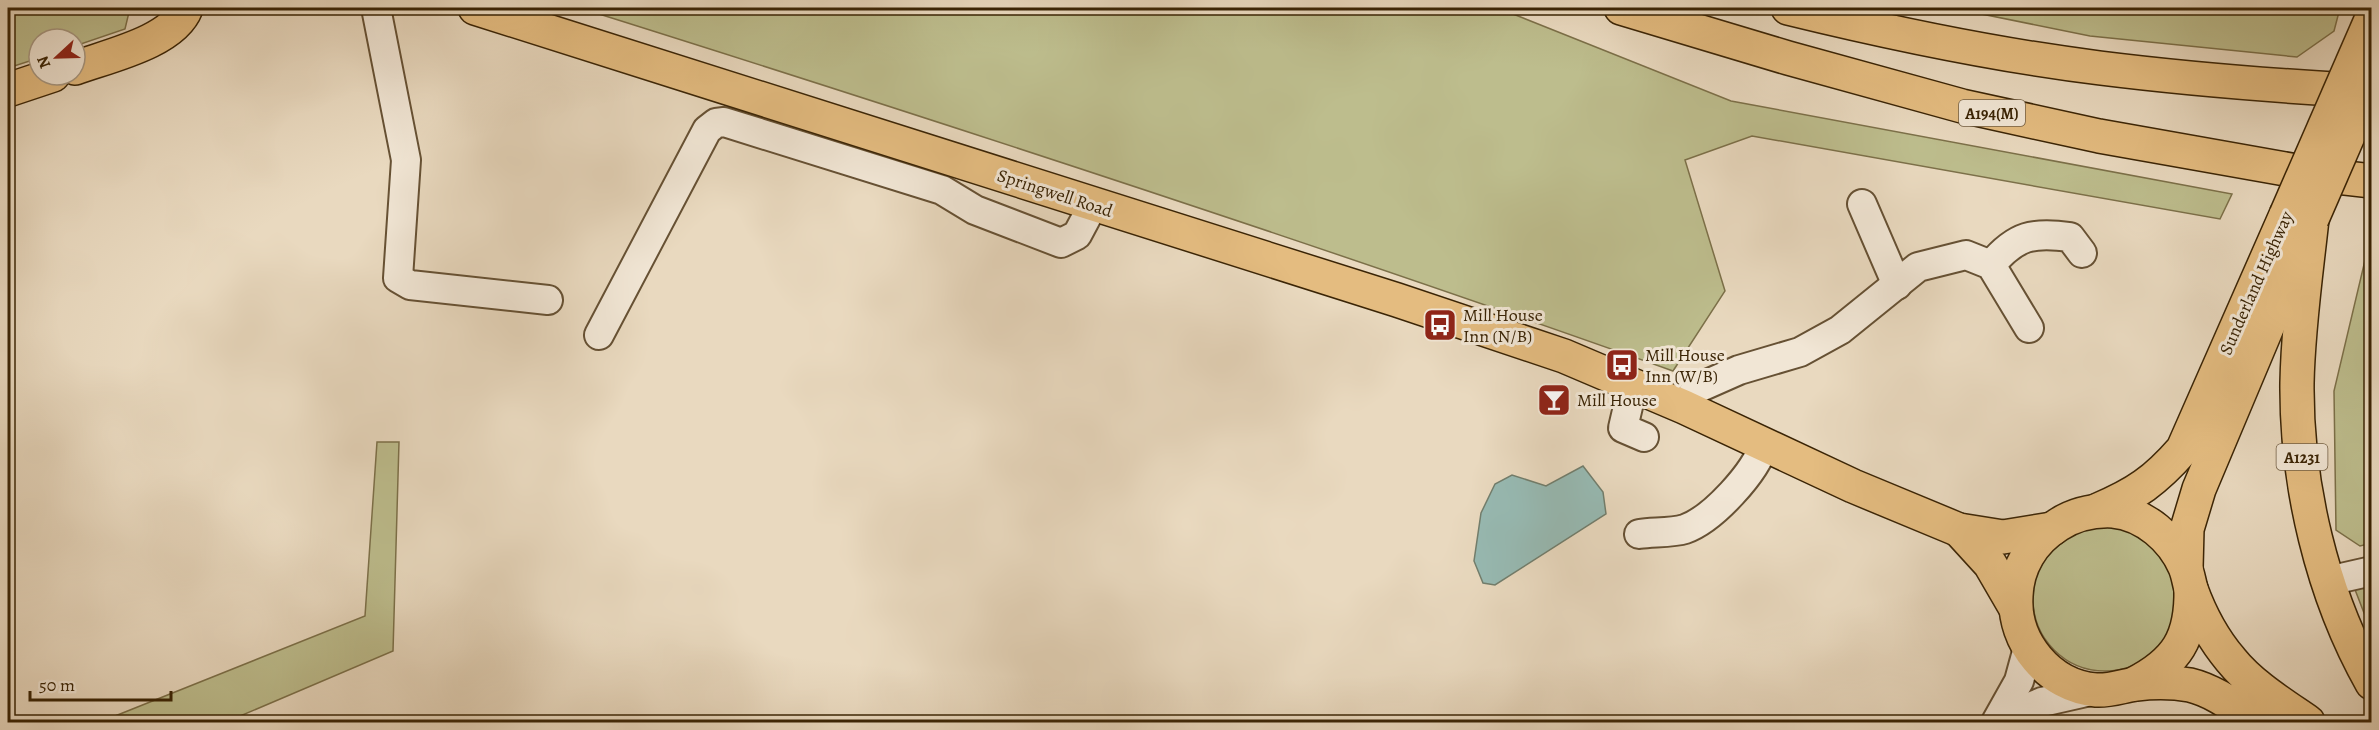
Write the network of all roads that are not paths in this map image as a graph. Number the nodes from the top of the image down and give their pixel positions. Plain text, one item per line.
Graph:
1 (186, 8) edge
2 (376, 8) edge
3 (475, 8) edge
4 (1621, 8) edge
5 (1788, 8) edge
6 (2371, 20) edge
7 (87, 64) edge
8 (2372, 81) edge
9 (27, 84) edge
10 (8, 90) edge
11 (2372, 92) edge
12 (2372, 181) edge
13 (1863, 204) dead end
14 (1093, 205) junction
15 (2299, 217) junction
16 (2082, 254) dead end
17 (1991, 265) junction
18 (1897, 285) junction
19 (548, 300) dead end
20 (2029, 328) dead end
21 (599, 335) dead end
22 (1634, 385) junction
23 (1684, 407) junction
24 (1644, 437) dead end
25 (1764, 444) junction
26 (2098, 510) junction
27 (2052, 529) junction
28 (1959, 530) junction
29 (1639, 534) dead end
30 (2372, 571) edge
31 (2188, 579) junction
32 (2328, 581) junction
33 (2015, 607) junction
34 (2028, 648) junction
35 (2372, 683) edge
36 (2134, 684) junction
37 (2095, 690) junction
38 (1997, 721) edge
39 (2257, 723) edge
40 (2308, 723) edge

1 - 7 main road
2 - 19 street
3 - 14 main road, Springwell Road
4 - 12 main road, A194(M)
5 - 11 main road
6 - 15 main road, Sunderland Highway / A1231, bridge
8 - 15 main road, Sunderland Highway / A1231, bridge
9 - 10 main road
13 - 18 street
14 - 21 street
14 - 22 main road, Springwell Road
15 - 26 main road, Sunderland Highway / A1231
15 - 31 main road, Sunderland Highway / A1231
15 - 32 main road, A1231
16 - 17 street
17 - 18 street
17 - 20 street
18 - 23 street
22 - 23 main road, Springwell Road
22 - 24 street
23 - 25 main road, Springwell Road
25 - 28 main road, Springwell Road
25 - 29 street
26 - 27 main road
26 - 31 main road
27 - 28 main road
27 - 33 main road
28 - 33 main road
30 - 32 street
31 - 36 main road
31 - 40 main road, A1231
32 - 35 main road, A1231
33 - 34 main road
34 - 37 main road
34 - 38 street
36 - 37 main road
36 - 39 main road
37 - 38 street

